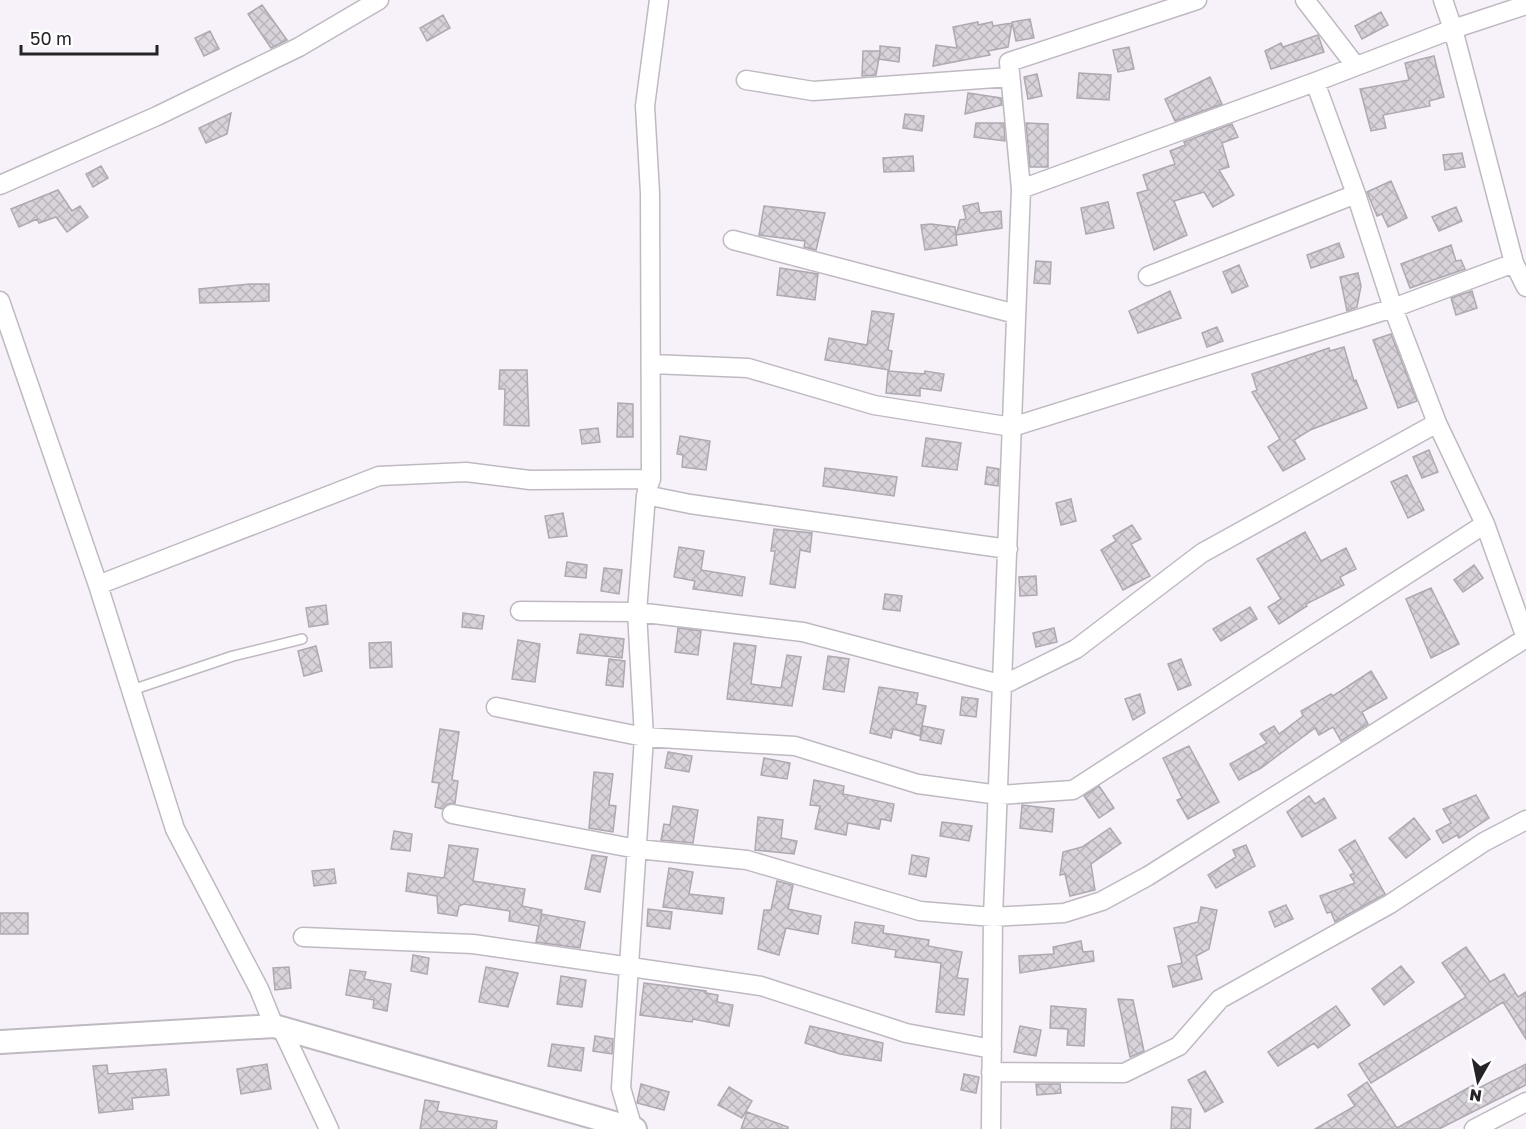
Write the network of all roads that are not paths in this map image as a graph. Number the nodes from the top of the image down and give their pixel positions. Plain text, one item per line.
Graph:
1 (379, 0) edge
2 (659, 0) edge
3 (1197, 0) edge
4 (1305, 0) edge
5 (1443, 0) edge
6 (1526, 4) edge
7 (1453, 29) junction
8 (1355, 66) junction
9 (1010, 77) junction
10 (746, 80) dead end
11 (1315, 82) junction
12 (0, 185) edge
13 (1021, 189) junction
14 (1356, 194) junction
15 (733, 240) dead end
16 (1514, 263) junction
17 (1148, 276) dead end
18 (1526, 287) edge
19 (0, 301) edge
20 (1393, 308) junction
21 (1016, 314) junction
22 (652, 364) junction
23 (1437, 423) junction
24 (1012, 427) junction
25 (649, 487) junction
26 (1485, 524) junction
27 (1008, 549) junction
28 (98, 585) junction
29 (520, 611) dead end
30 (637, 612) junction
31 (1526, 638) edge
32 (302, 639) dead end
33 (1003, 685) junction
34 (132, 690) junction
35 (496, 707) dead end
36 (644, 737) junction
37 (999, 795) junction
38 (452, 814) dead end
39 (1526, 820) edge
40 (637, 849) junction
41 (993, 917) junction
42 (303, 937) dead end
43 (630, 966) junction
44 (278, 1026) junction
45 (0, 1042) edge
46 (992, 1049) junction
47 (991, 1072) junction
48 (1526, 1102) edge
49 (991, 1128) edge
50 (328, 1129) edge
51 (633, 1129) edge
52 (1474, 1129) edge

1 - 12 street
2 - 22 street
3 - 9 street
4 - 8 street
5 - 7 street
6 - 7 street
7 - 8 street
7 - 16 street
8 - 11 street
9 - 10 street
9 - 13 street
11 - 13 street
11 - 14 street
13 - 21 street
14 - 17 street
14 - 20 street
15 - 21 street
16 - 18 street
16 - 20 street
19 - 28 street
20 - 23 street
20 - 24 street
21 - 24 street
22 - 24 street
22 - 25 street
23 - 26 street
23 - 33 street
24 - 27 street
25 - 27 street
25 - 28 street
25 - 30 street
26 - 31 street
26 - 37 street
27 - 33 street
28 - 34 street
29 - 30 street
30 - 33 street
30 - 36 street
31 - 41 street
32 - 34 lane
33 - 37 street
34 - 44 street
35 - 36 street
36 - 37 street
36 - 40 street
37 - 41 street
38 - 40 street
39 - 47 street
40 - 41 street
40 - 43 street
41 - 46 street
42 - 43 street
43 - 46 street
43 - 51 street
44 - 45 street
44 - 50 street
44 - 51 street
46 - 47 street
47 - 49 street
48 - 52 street

